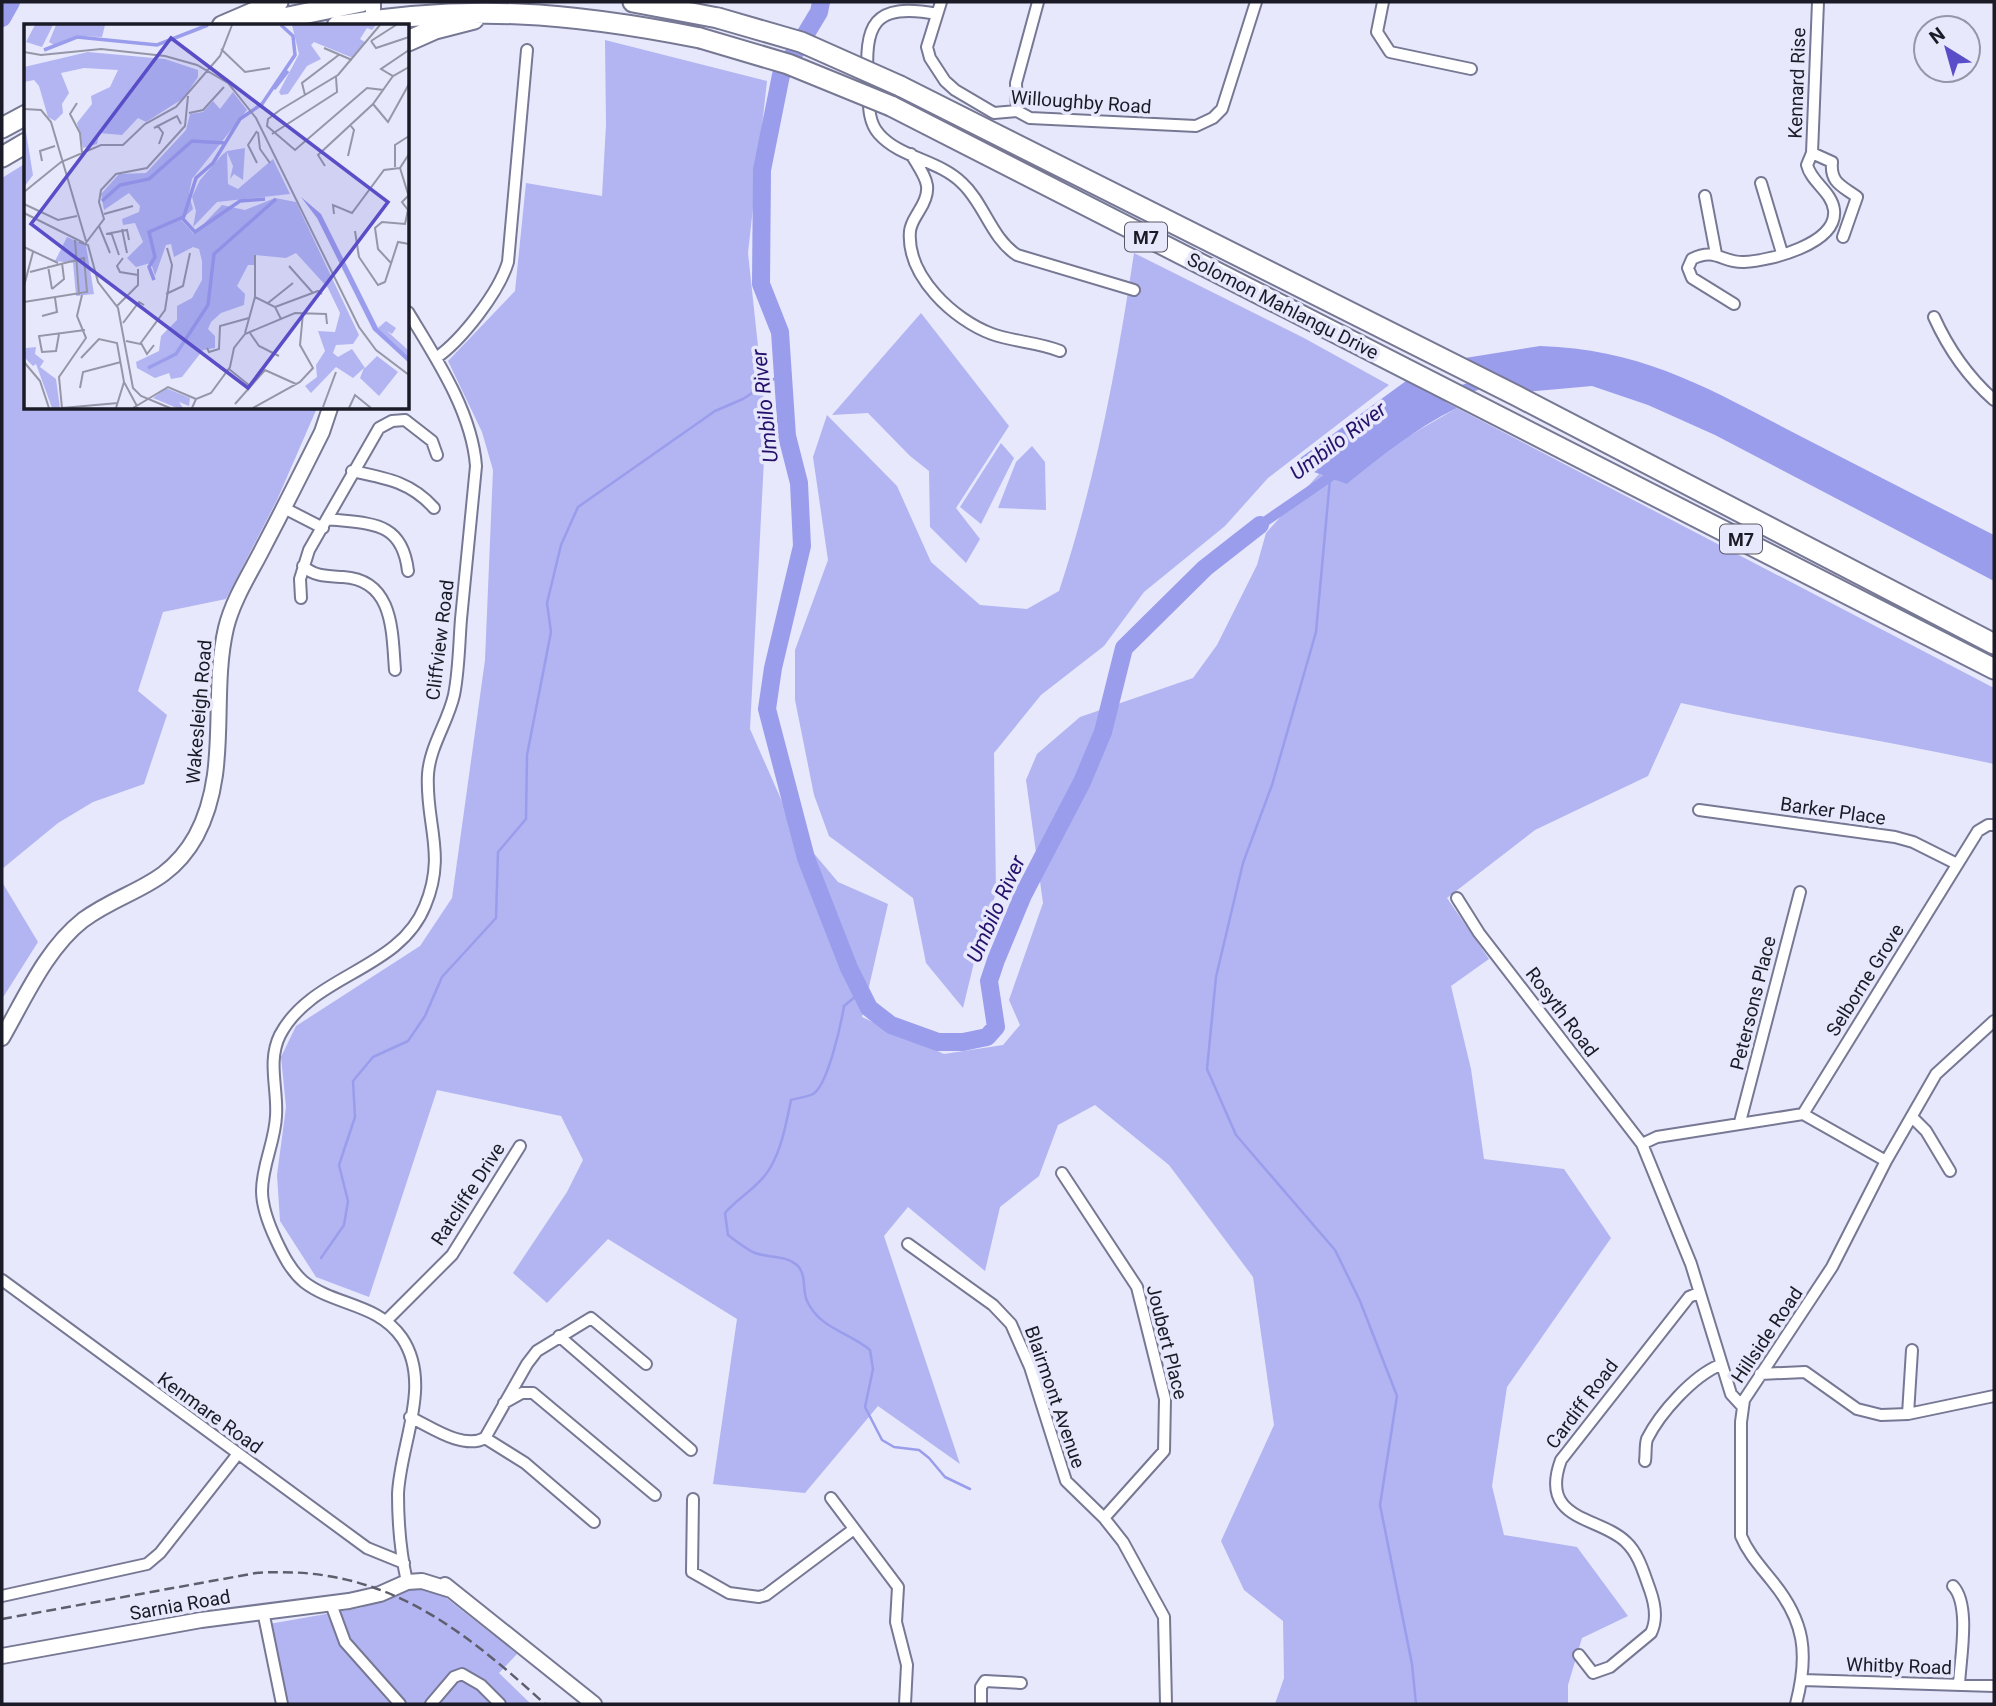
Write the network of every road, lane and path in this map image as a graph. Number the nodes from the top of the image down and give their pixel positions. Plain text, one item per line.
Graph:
1 (278, 2) edge
2 (355, 2) edge
3 (361, 2) edge
4 (633, 2) edge
5 (941, 2) edge
6 (1038, 2) edge
7 (1256, 2) edge
8 (1383, 2) edge
9 (1818, 2) edge
10 (502, 12) junction
11 (937, 14) junction
12 (362, 21) edge
13 (227, 24) edge
14 (254, 24) edge
15 (410, 40) edge
16 (527, 50) dead end
17 (1471, 69) dead end
18 (1017, 111) junction
19 (24, 116) edge
20 (2, 128) edge
21 (24, 144) edge
22 (1812, 153) junction
23 (911, 154) junction
24 (2, 157) edge
25 (1761, 183) dead end
26 (1705, 196) dead end
27 (1843, 237) dead end
28 (1782, 253) junction
29 (1716, 254) junction
30 (1134, 290) dead end
31 (1734, 304) dead end
32 (410, 315) edge
33 (1934, 317) dead end
34 (1060, 351) dead end
35 (436, 358) junction
36 (1994, 400) edge
37 (329, 410) edge
38 (438, 455) dead end
39 (352, 471) junction
40 (284, 508) junction
41 (434, 508) dead end
42 (325, 524) junction
43 (303, 566) junction
44 (408, 571) dead end
45 (301, 598) dead end
46 (1994, 644) edge
47 (1994, 669) edge
48 (395, 670) dead end
49 (1699, 810) dead end
50 (1994, 825) edge
51 (1957, 864) junction
52 (1800, 892) dead end
53 (1457, 898) dead end
54 (1993, 1025) edge
55 (2, 1038) edge
56 (1803, 1114) junction
57 (1912, 1117) junction
58 (1740, 1122) junction
59 (1642, 1144) junction
60 (520, 1146) dead end
61 (1886, 1161) junction
62 (1950, 1171) dead end
63 (1062, 1173) dead end
64 (908, 1244) dead end
65 (2, 1280) edge
66 (1698, 1293) junction
67 (386, 1321) junction
68 (559, 1336) junction
69 (1912, 1350) dead end
70 (646, 1364) dead end
71 (1720, 1365) junction
72 (1760, 1374) junction
73 (1994, 1396) edge
74 (504, 1403) junction
75 (1742, 1406) junction
76 (1908, 1415) junction
77 (410, 1417) junction
78 (485, 1438) junction
79 (691, 1450) dead end
80 (237, 1455) junction
81 (1645, 1461) dead end
82 (655, 1496) dead end
83 (831, 1498) dead end
84 (693, 1499) dead end
85 (1104, 1518) junction
86 (594, 1522) dead end
87 (854, 1529) junction
88 (405, 1573) junction
89 (1953, 1586) dead end
90 (2, 1596) edge
91 (331, 1604) junction
92 (263, 1611) junction
93 (1579, 1655) dead end
94 (2, 1656) edge
95 (1802, 1680) junction
96 (1021, 1683) dead end
97 (1959, 1685) junction
98 (1994, 1686) edge
99 (282, 1704) edge
100 (400, 1704) edge
101 (431, 1704) edge
102 (500, 1704) edge
103 (594, 1704) edge
104 (905, 1704) edge
105 (981, 1704) edge
106 (1166, 1704) edge
107 (1796, 1704) edge

1 - 13 highway
2 - 3 highway
2 - 12 main road
2 - 14 highway
4 - 46 highway, Solomon Mahlangu Drive / M7, bridge
5 - 11 street, Willoughby Road
6 - 18 street
7 - 18 street, Willoughby Road
8 - 17 street
9 - 22 street, Kennard Rise
10 - 12 highway, Solomon Mahlangu Drive / M7
10 - 15 highway
10 - 47 highway, Solomon Mahlangu Drive / M7, bridge
11 - 18 street, Willoughby Road
11 - 23 street
16 - 35 street
19 - 20 highway
21 - 24 highway
22 - 27 street
22 - 28 street, Kennard Rise
23 - 30 street
23 - 34 street
25 - 28 street
26 - 29 street
28 - 29 street
29 - 31 street
32 - 35 street, Cliffview Road
33 - 36 street
35 - 67 street, Cliffview Road
37 - 40 main road, Wakesleigh Road
38 - 39 street
39 - 41 street
39 - 42 street
40 - 42 street
40 - 55 main road, Wakesleigh Road
42 - 43 street
42 - 44 street
43 - 45 street
43 - 48 street
49 - 51 street, Barker Place
50 - 51 street, Selborne Grove
51 - 56 street, Selborne Grove
52 - 58 street, Petersons Place
53 - 59 street, Rosyth Road
54 - 57 street, Hillside Road
56 - 58 street
56 - 61 street
57 - 61 street, Hillside Road
57 - 62 street
58 - 59 street
59 - 66 street
60 - 67 street, Ratcliffe Drive
61 - 72 street, Hillside Road
63 - 85 street, Joubert Place
64 - 85 street, Blairmont Avenue
65 - 80 street, Kenmare Road
66 - 71 street
66 - 93 street, Cardiff Road
67 - 77 street, Cliffview Road
68 - 70 street
68 - 74 street
68 - 79 street
69 - 76 street
71 - 75 street
71 - 81 street
72 - 75 street, Hillside Road
72 - 76 street
73 - 76 street
74 - 78 street
74 - 82 street
75 - 95 street, Hillside Road
77 - 78 street
77 - 88 street, Cliffview Road
78 - 86 street
80 - 88 street, Kenmare Road
80 - 90 street
83 - 87 street
84 - 87 street
85 - 106 street, Blairmont Avenue
87 - 104 street
88 - 91 main road, Sarnia Road
88 - 103 main road, Sarnia Road
89 - 97 street
91 - 92 main road, Sarnia Road
91 - 100 street
92 - 94 main road, Sarnia Road
92 - 99 street
95 - 97 street, Whitby Road
95 - 107 street, Hillside Road
96 - 105 street
97 - 98 street, Whitby Road
101 - 102 street

